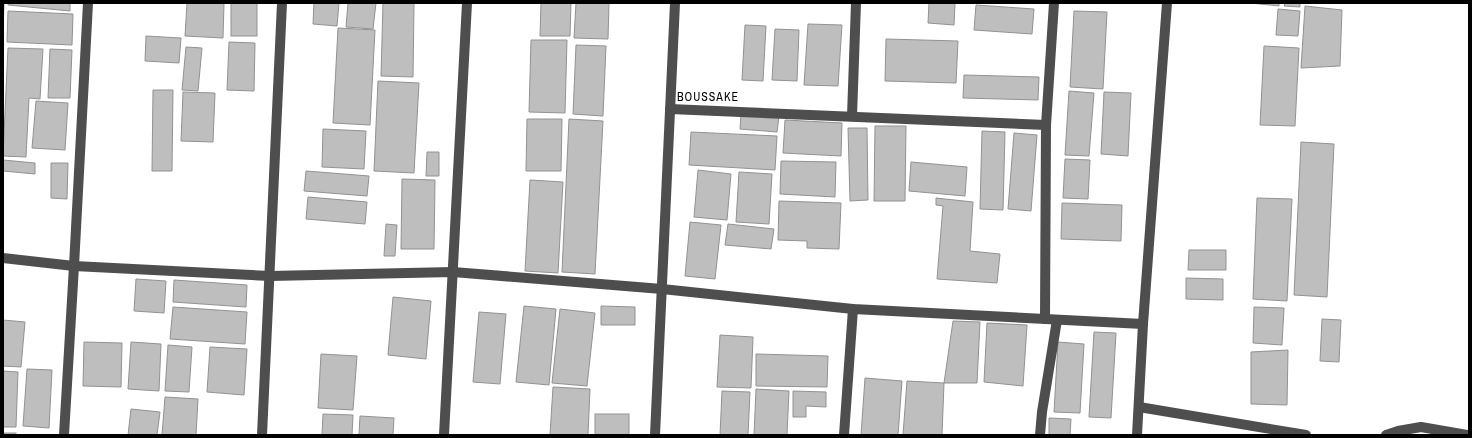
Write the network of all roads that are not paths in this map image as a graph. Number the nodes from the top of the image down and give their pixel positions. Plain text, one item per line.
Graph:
1 (88, 3) edge
2 (282, 3) edge
3 (467, 3) edge
4 (675, 3) edge
5 (856, 3) edge
6 (1054, 3) edge
7 (1167, 3) edge
8 (670, 109) junction
9 (852, 116) junction
10 (1046, 125) junction
11 (3, 258) edge
12 (74, 266) junction
13 (453, 272) junction
14 (270, 276) junction
15 (662, 289) junction
16 (853, 309) junction
17 (1045, 319) junction
18 (1057, 320) junction
19 (1143, 324) junction
20 (1139, 407) junction
21 (64, 435) edge
22 (262, 435) edge
23 (444, 435) edge
24 (655, 435) edge
25 (844, 435) edge
26 (1040, 435) edge
27 (1137, 435) edge
28 (1306, 435) edge
29 (1386, 435) edge
30 (1467, 435) edge

1 - 12 street
2 - 14 street
3 - 13 street
4 - 8 street
5 - 9 street
6 - 10 street
7 - 19 street
8 - 9 street
8 - 15 street
9 - 10 street
10 - 17 street
11 - 12 street
12 - 14 street
12 - 21 street
13 - 14 street
13 - 15 street
13 - 23 street
14 - 22 street
15 - 16 street
15 - 24 street
16 - 17 street
16 - 25 street
17 - 18 street
18 - 19 street
18 - 26 street
19 - 20 street
20 - 27 street
20 - 28 street
29 - 30 street

